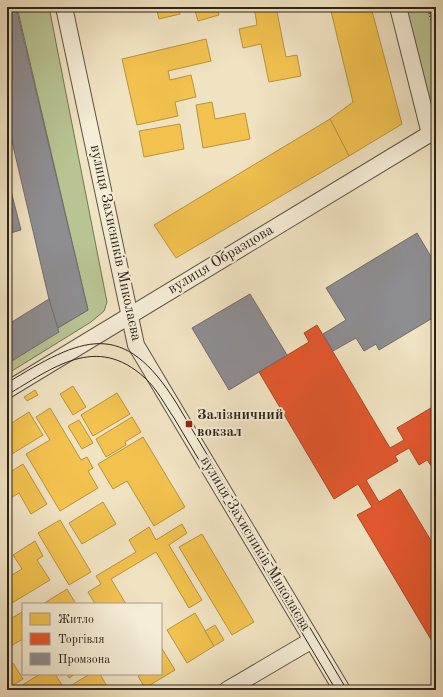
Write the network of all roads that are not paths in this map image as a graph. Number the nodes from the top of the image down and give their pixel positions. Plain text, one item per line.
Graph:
1 (64, 7) edge
2 (398, 7) edge
3 (433, 132) edge
4 (130, 316) junction
5 (7, 390) edge
6 (312, 640) junction
7 (227, 690) edge
8 (342, 690) edge

1 - 4 street, вулиця Захисників Миколаєва
2 - 3 street
3 - 4 street, вулиця Образцова
4 - 5 street, вулиця Образцова
4 - 6 street, вулиця Захисників Миколаєва
6 - 7 street
6 - 8 street, вулиця Захисників Миколаєва

